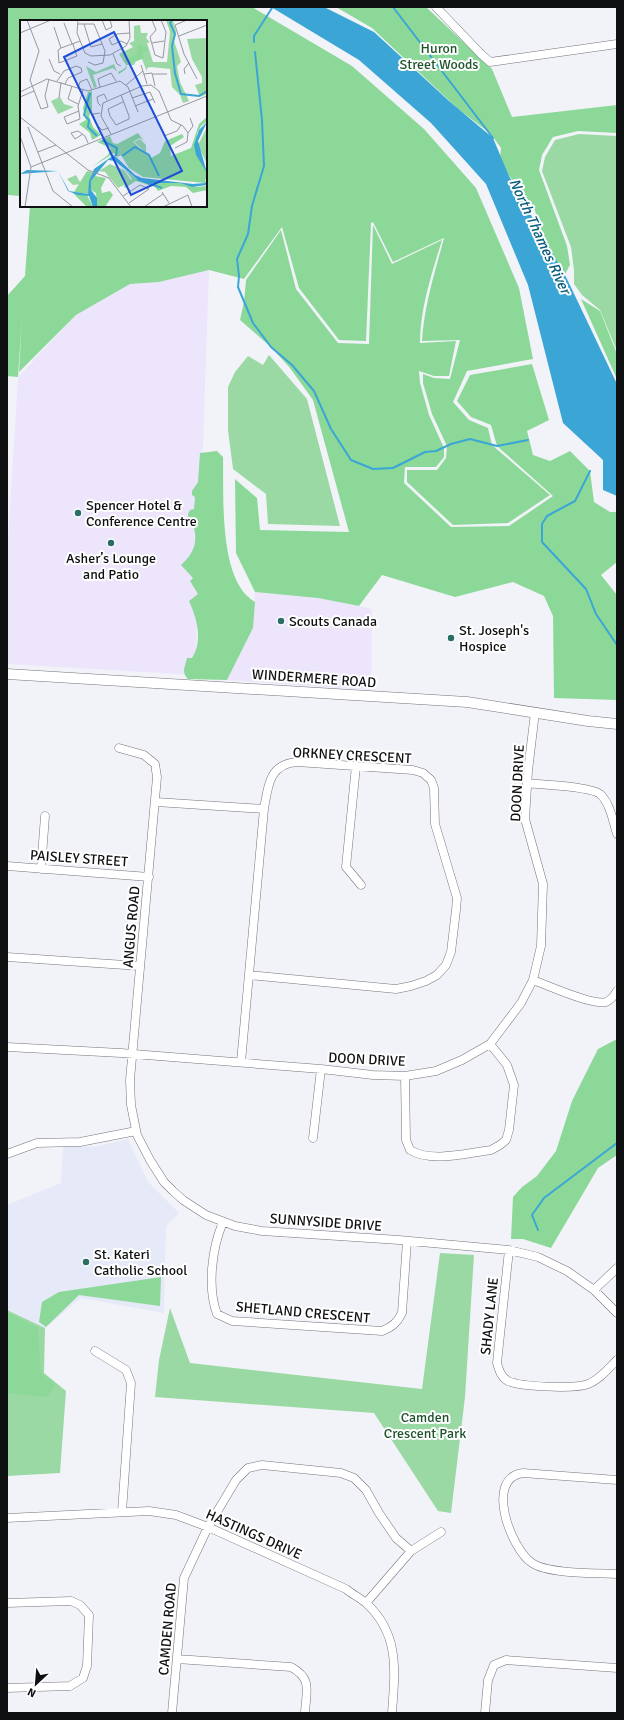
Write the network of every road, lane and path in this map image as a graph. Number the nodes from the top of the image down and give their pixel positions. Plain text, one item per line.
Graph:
1 (436, 7) edge
2 (617, 44) edge
3 (7, 674) edge
4 (535, 712) junction
5 (617, 724) edge
6 (119, 748) dead end
7 (356, 766) junction
8 (527, 783) junction
9 (156, 802) junction
10 (264, 809) junction
11 (45, 816) dead end
12 (617, 834) edge
13 (7, 866) edge
14 (41, 869) junction
15 (149, 876) junction
16 (361, 885) dead end
17 (7, 957) edge
18 (140, 966) junction
19 (249, 975) junction
20 (533, 980) junction
21 (617, 991) edge
22 (490, 1044) junction
23 (7, 1047) edge
24 (132, 1054) junction
25 (241, 1062) junction
26 (321, 1069) junction
27 (405, 1076) junction
28 (136, 1130) junction
29 (313, 1138) dead end
30 (7, 1154) edge
31 (224, 1222) junction
32 (407, 1241) junction
33 (509, 1250) junction
34 (617, 1268) edge
35 (594, 1290) junction
36 (617, 1313) edge
37 (95, 1351) dead end
38 (617, 1360) edge
39 (617, 1480) edge
40 (122, 1512) junction
41 (7, 1518) edge
42 (208, 1528) junction
43 (441, 1532) dead end
44 (411, 1550) junction
45 (617, 1574) edge
46 (7, 1603) edge
47 (366, 1603) junction
48 (177, 1659) junction
49 (617, 1668) edge
50 (7, 1688) edge
51 (172, 1713) edge
52 (304, 1713) edge
53 (392, 1713) edge
54 (485, 1713) edge

1 - 2 street
3 - 4 main road, WINDERMERE ROAD
4 - 5 main road, WINDERMERE ROAD
4 - 8 street, DOON DRIVE
6 - 9 street, ANGUS ROAD
7 - 10 street, ORKNEY CRESCENT
7 - 16 street
7 - 19 street, ORKNEY CRESCENT
8 - 12 street
8 - 20 street, DOON DRIVE
9 - 10 street
9 - 15 street, ANGUS ROAD
10 - 19 street, ORKNEY CRESCENT
11 - 14 street
13 - 14 street, PAISLEY STREET
14 - 15 street, PAISLEY STREET
15 - 18 street, ANGUS ROAD
17 - 18 street
18 - 24 street, ANGUS ROAD
19 - 25 street, ORKNEY CRESCENT
20 - 21 street
20 - 22 street, DOON DRIVE
22 - 27 street, DOON DRIVE
22 - 27 street
23 - 24 street, DOON DRIVE
24 - 25 street, DOON DRIVE
24 - 28 street, SUNNYSIDE DRIVE
25 - 26 street, DOON DRIVE
26 - 27 street, DOON DRIVE
26 - 29 street
28 - 30 street
28 - 31 street, SUNNYSIDE DRIVE
31 - 32 street, SUNNYSIDE DRIVE
31 - 32 street, SHETLAND CRESCENT
32 - 33 street, SUNNYSIDE DRIVE
33 - 35 street, SUNNYSIDE DRIVE
33 - 38 street, SHADY LANE
34 - 35 street
35 - 36 street, SUNNYSIDE DRIVE
37 - 40 street
39 - 45 street
40 - 41 street, HASTINGS DRIVE
40 - 42 street, HASTINGS DRIVE
42 - 44 street, CAMDEN ROAD
42 - 47 street, HASTINGS DRIVE
42 - 48 street, CAMDEN ROAD
43 - 44 street
44 - 47 street
46 - 50 street
47 - 53 street, HASTINGS DRIVE
48 - 51 street, CAMDEN ROAD
48 - 52 street
49 - 54 street

